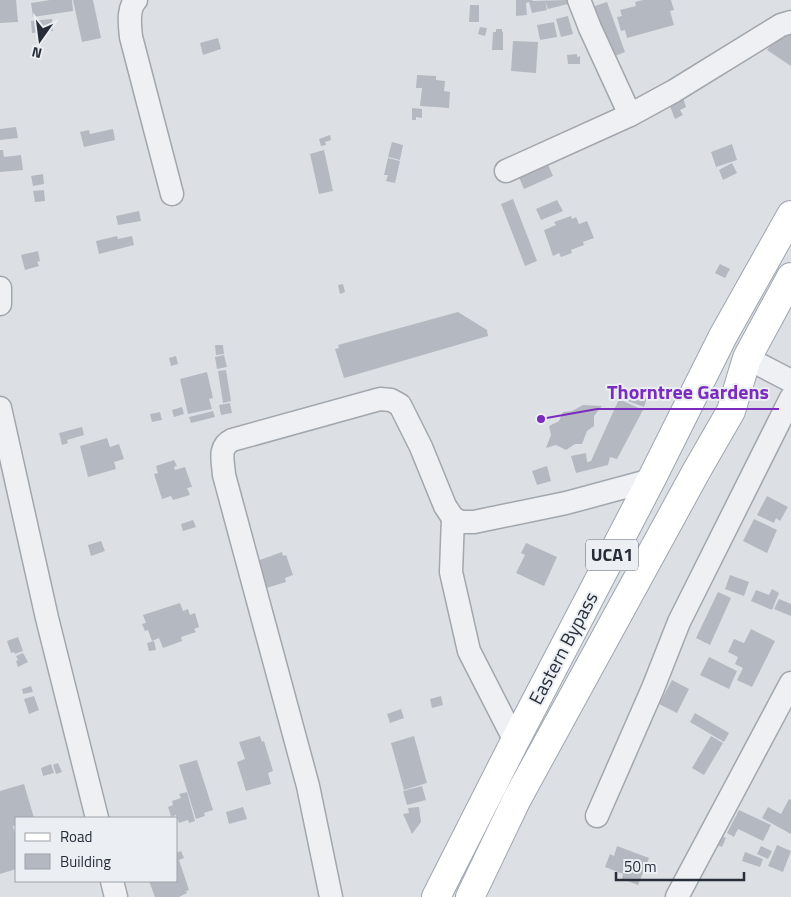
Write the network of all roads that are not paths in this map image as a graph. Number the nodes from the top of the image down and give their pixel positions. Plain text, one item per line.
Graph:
1 (136, 0) edge
2 (579, 0) edge
3 (791, 22) edge
4 (630, 115) junction
5 (506, 171) dead end
6 (172, 194) dead end
7 (791, 215) edge
8 (791, 277) edge
9 (0, 288) edge
10 (0, 304) edge
11 (748, 358) junction
12 (791, 381) edge
13 (791, 398) edge
14 (0, 408) edge
15 (651, 480) junction
16 (453, 518) junction
17 (791, 683) edge
18 (515, 741) junction
19 (597, 816) dead end
20 (97, 817) edge
21 (112, 882) edge
22 (116, 897) edge
23 (331, 897) edge
24 (436, 897) edge
25 (470, 897) edge
26 (677, 897) edge

1 - 6 street
2 - 4 street
3 - 4 street
4 - 5 street
7 - 15 main road, Eastern Bypass / UCA1
8 - 11 main road, Eastern Bypass / UCA1
9 - 10 street
11 - 12 street
11 - 25 main road, Eastern Bypass / UCA1
13 - 19 street
14 - 20 street
15 - 16 street
15 - 18 main road, Eastern Bypass / UCA1
16 - 18 street
16 - 23 street
17 - 26 street
18 - 24 main road, Eastern Bypass / UCA1
21 - 22 street

